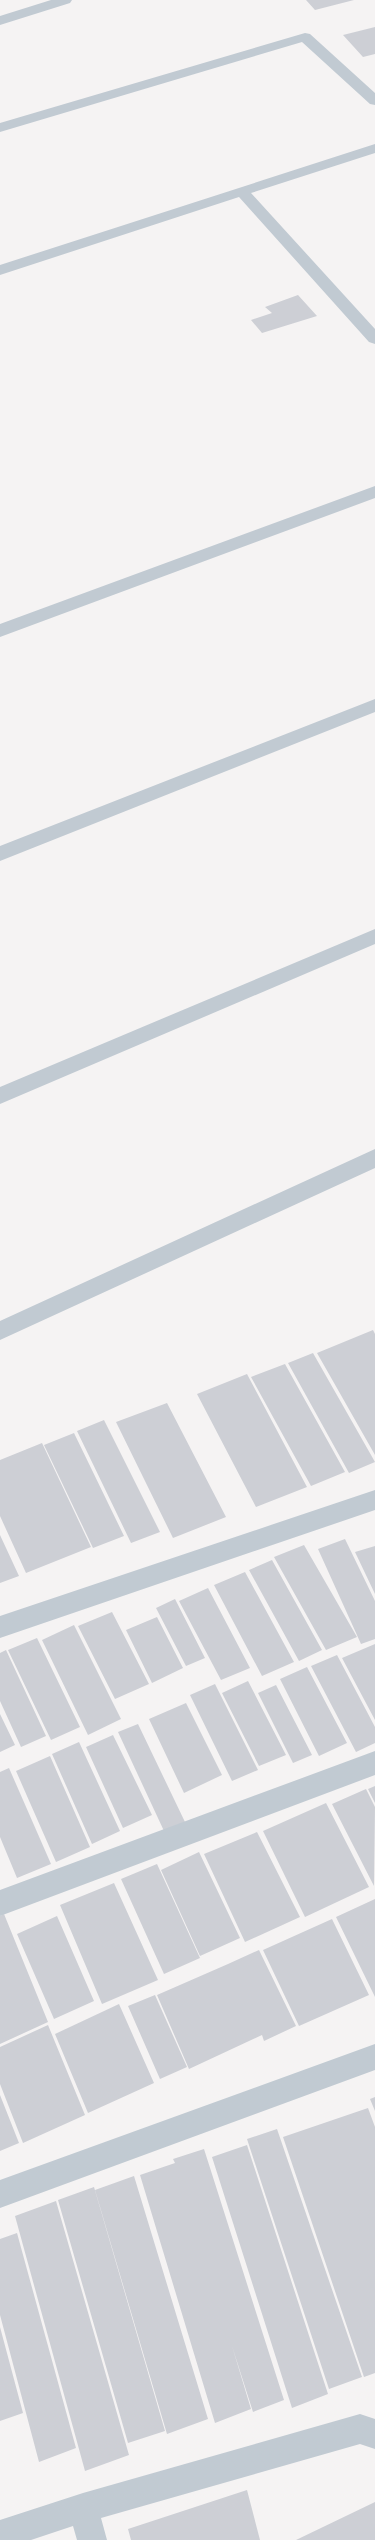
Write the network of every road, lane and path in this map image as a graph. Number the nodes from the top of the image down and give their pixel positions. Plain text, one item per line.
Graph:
1 (64, 0) edge
2 (0, 21) edge
3 (375, 101) edge
4 (0, 128) edge
5 (375, 148) edge
6 (242, 192) junction
7 (0, 270) edge
8 (375, 339) edge
9 (375, 492) edge
10 (0, 631) edge
11 (375, 704) edge
12 (0, 854) edge
13 (375, 936) edge
14 (0, 1096) edge
15 (375, 1158) edge
16 (0, 1331) edge
17 (375, 1500) edge
18 (0, 1627) edge
19 (375, 1763) edge
20 (0, 1903) edge
21 (375, 2057) edge
22 (0, 2194) edge
23 (375, 2434) edge
24 (83, 2508) junction
25 (0, 2535) edge
26 (92, 2540) edge

1 - 2 street
3 - 4 street
5 - 6 street
6 - 7 street
6 - 8 street
9 - 10 street
11 - 12 street
13 - 14 street
15 - 16 street
17 - 18 street
19 - 20 street
21 - 22 street
23 - 24 street
24 - 25 street
24 - 26 street

